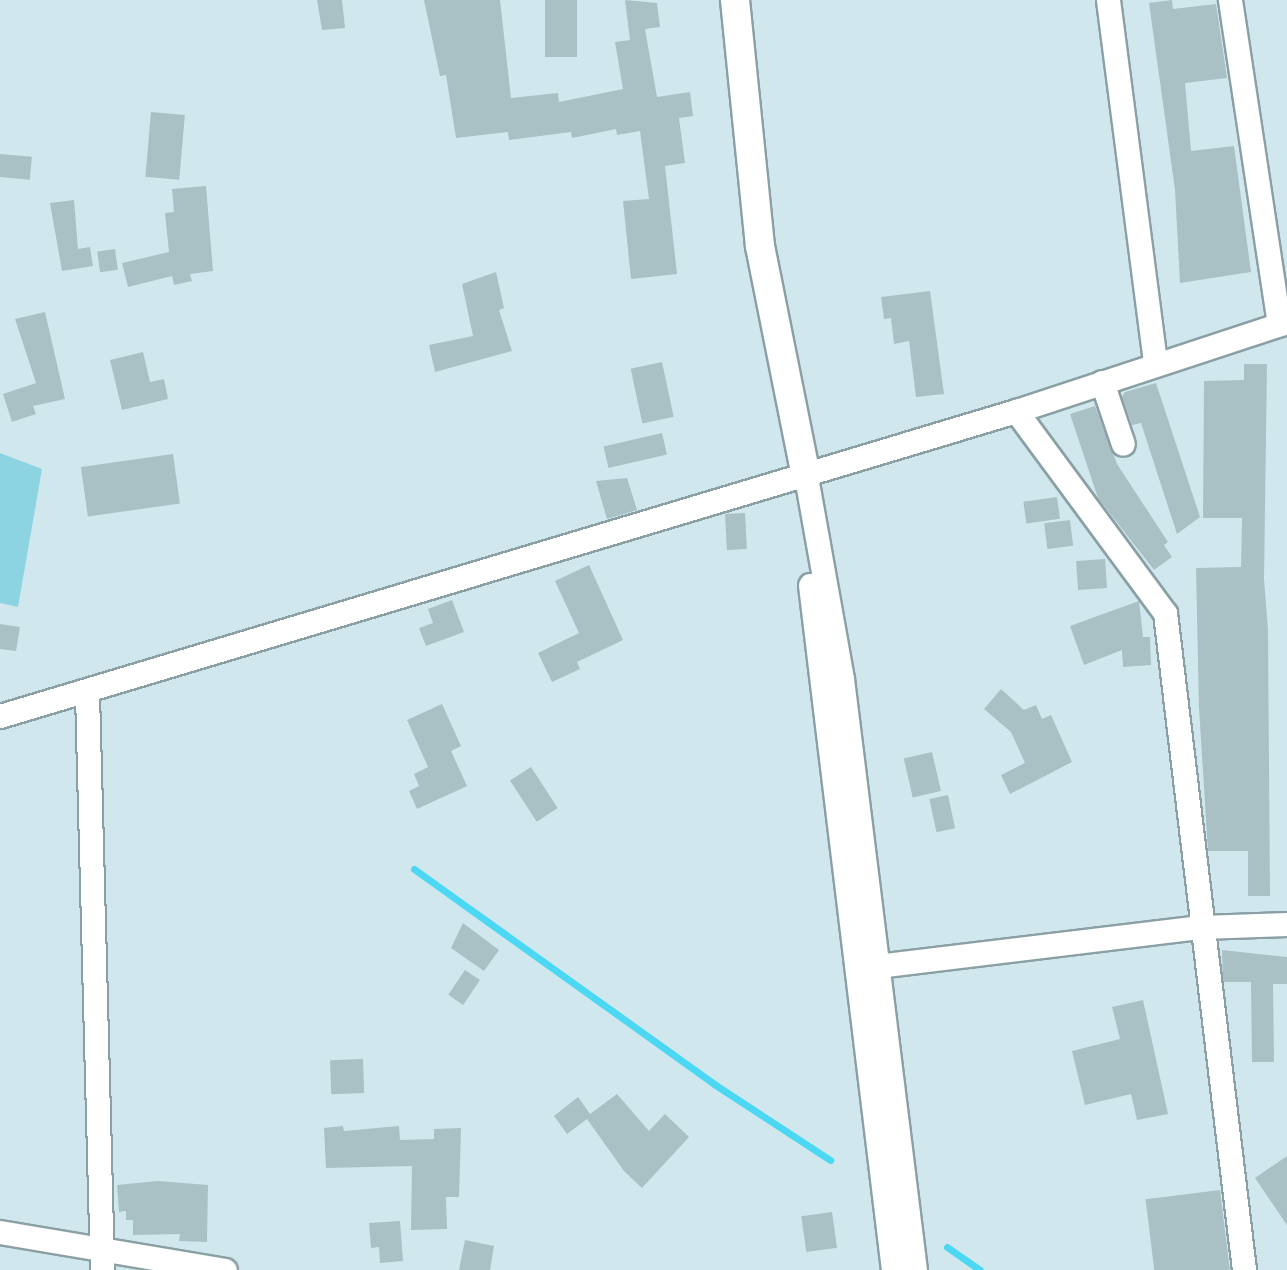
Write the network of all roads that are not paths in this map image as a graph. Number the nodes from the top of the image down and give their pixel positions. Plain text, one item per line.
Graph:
1 (735, 0) edge
2 (1108, 0) edge
3 (1230, 0) edge
4 (1283, 323) edge
5 (1155, 364) junction
6 (1102, 383) junction
7 (1016, 411) junction
8 (1123, 444) dead end
9 (805, 471) junction
10 (87, 693) junction
11 (0, 716) edge
12 (1287, 924) edge
13 (1201, 926) junction
14 (877, 966) junction
15 (0, 1232) edge
16 (101, 1259) edge
17 (225, 1270) edge
18 (896, 1270) edge
19 (1244, 1270) edge

1 - 9 street
2 - 5 street
3 - 4 street
4 - 5 street
5 - 6 street
6 - 7 street
6 - 8 street
7 - 9 street
7 - 13 street
9 - 10 street
9 - 14 street
9 - 18 street
10 - 11 street
10 - 16 street
12 - 13 street
13 - 14 street
13 - 19 street
14 - 18 street
15 - 16 street
16 - 17 street

